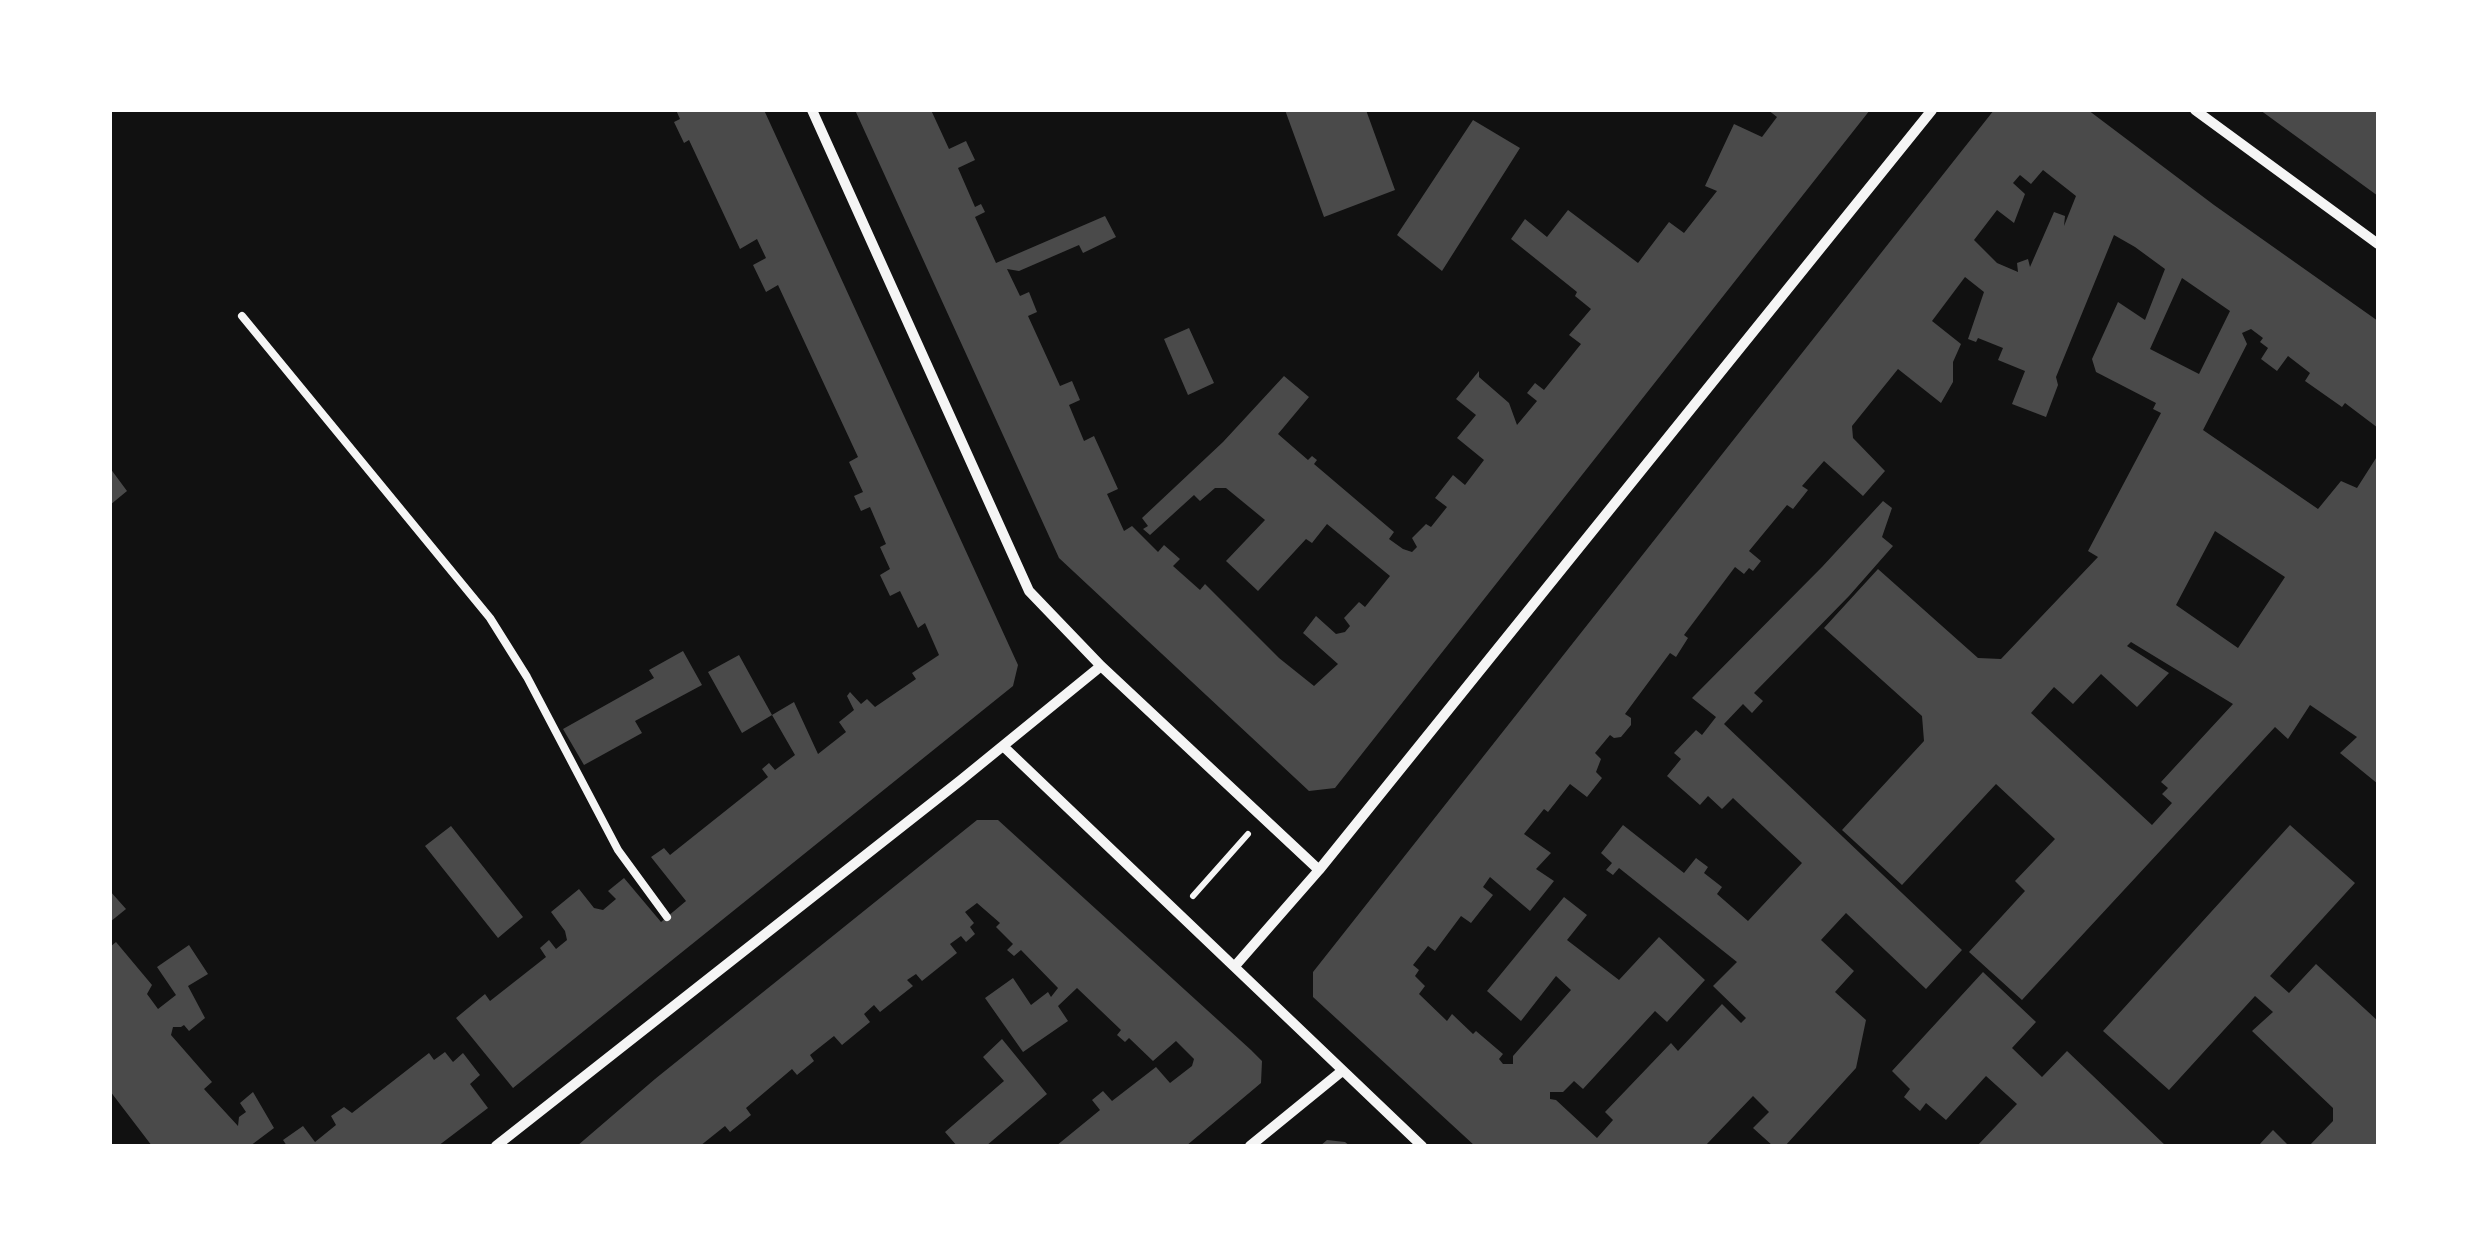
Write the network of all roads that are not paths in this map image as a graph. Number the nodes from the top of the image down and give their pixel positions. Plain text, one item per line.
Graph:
1 (812, 110) edge
2 (1932, 110) edge
3 (2195, 110) edge
4 (2378, 244) edge
5 (242, 316) dead end
6 (1101, 666) junction
7 (1003, 746) junction
8 (1318, 870) junction
9 (667, 917) dead end
10 (1235, 966) junction
11 (1342, 1072) junction
12 (496, 1146) edge
13 (1250, 1146) edge
14 (1422, 1146) edge

1 - 6 street
2 - 8 street
3 - 4 street
5 - 9 lane
6 - 7 street
6 - 8 street
7 - 10 street
7 - 12 street
8 - 10 street
10 - 11 street
11 - 13 street
11 - 14 street

